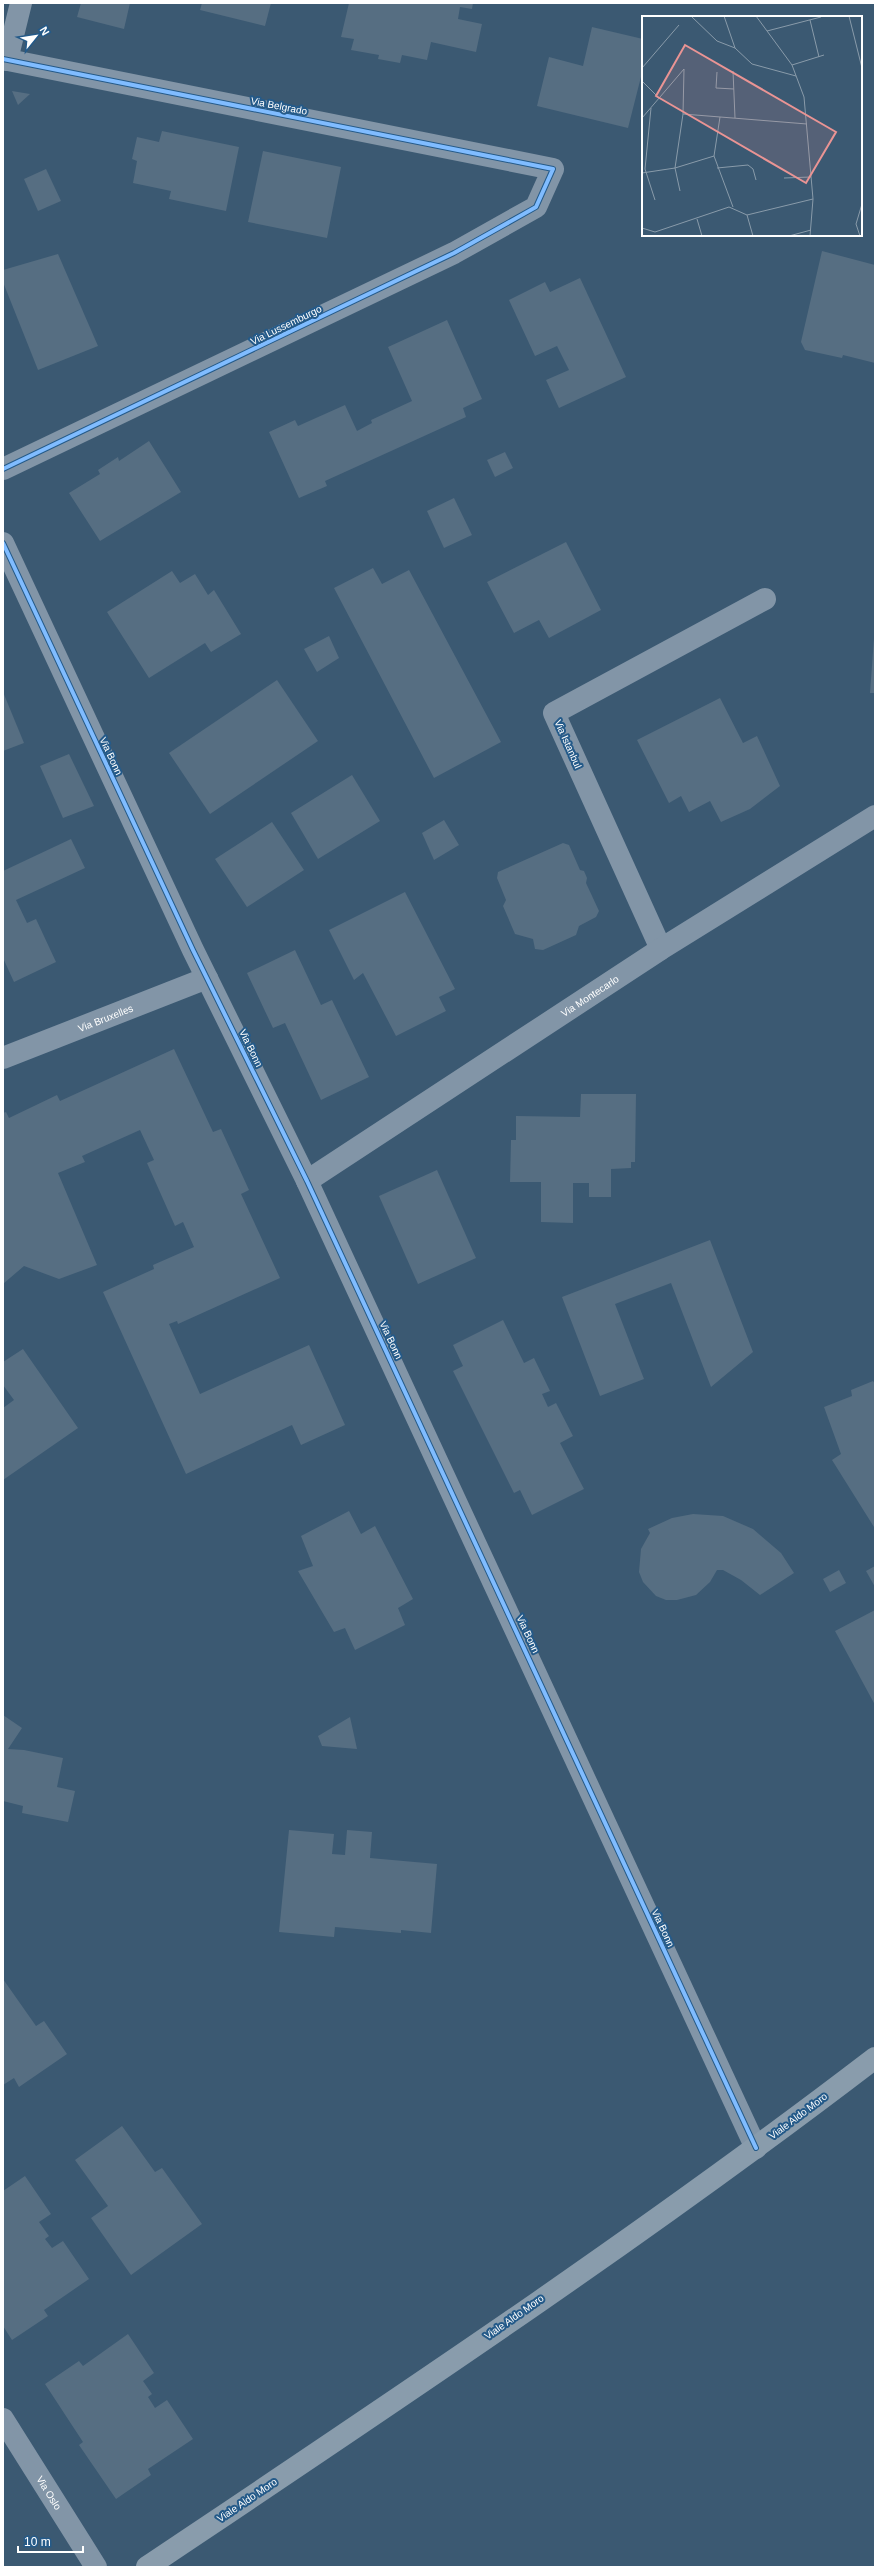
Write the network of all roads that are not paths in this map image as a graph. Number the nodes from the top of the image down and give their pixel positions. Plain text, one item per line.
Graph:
1 (21, 3) edge
2 (5, 59) edge
3 (552, 169) joint
4 (3, 469) edge
5 (3, 543) edge
6 (765, 599) dead end
7 (875, 816) edge
8 (661, 949) junction
9 (207, 978) junction
10 (3, 1058) edge
11 (307, 1181) junction
12 (875, 2058) edge
13 (756, 2148) junction
14 (3, 2419) edge
15 (96, 2567) edge
16 (147, 2567) edge

1 - 2 street
2 - 3 street, Via Belgrado
3 - 4 street, Via Lussemburgo
5 - 9 street, Via Bonn
6 - 8 street, Via Istanbul
7 - 8 street, Via Montecarlo
8 - 11 street, Via Montecarlo
9 - 10 street, Via Bruxelles
9 - 11 street, Via Bonn
11 - 13 street, Via Bonn
12 - 13 main road, Viale Aldo Moro
13 - 16 main road, Viale Aldo Moro
14 - 15 street, Via Oslo

